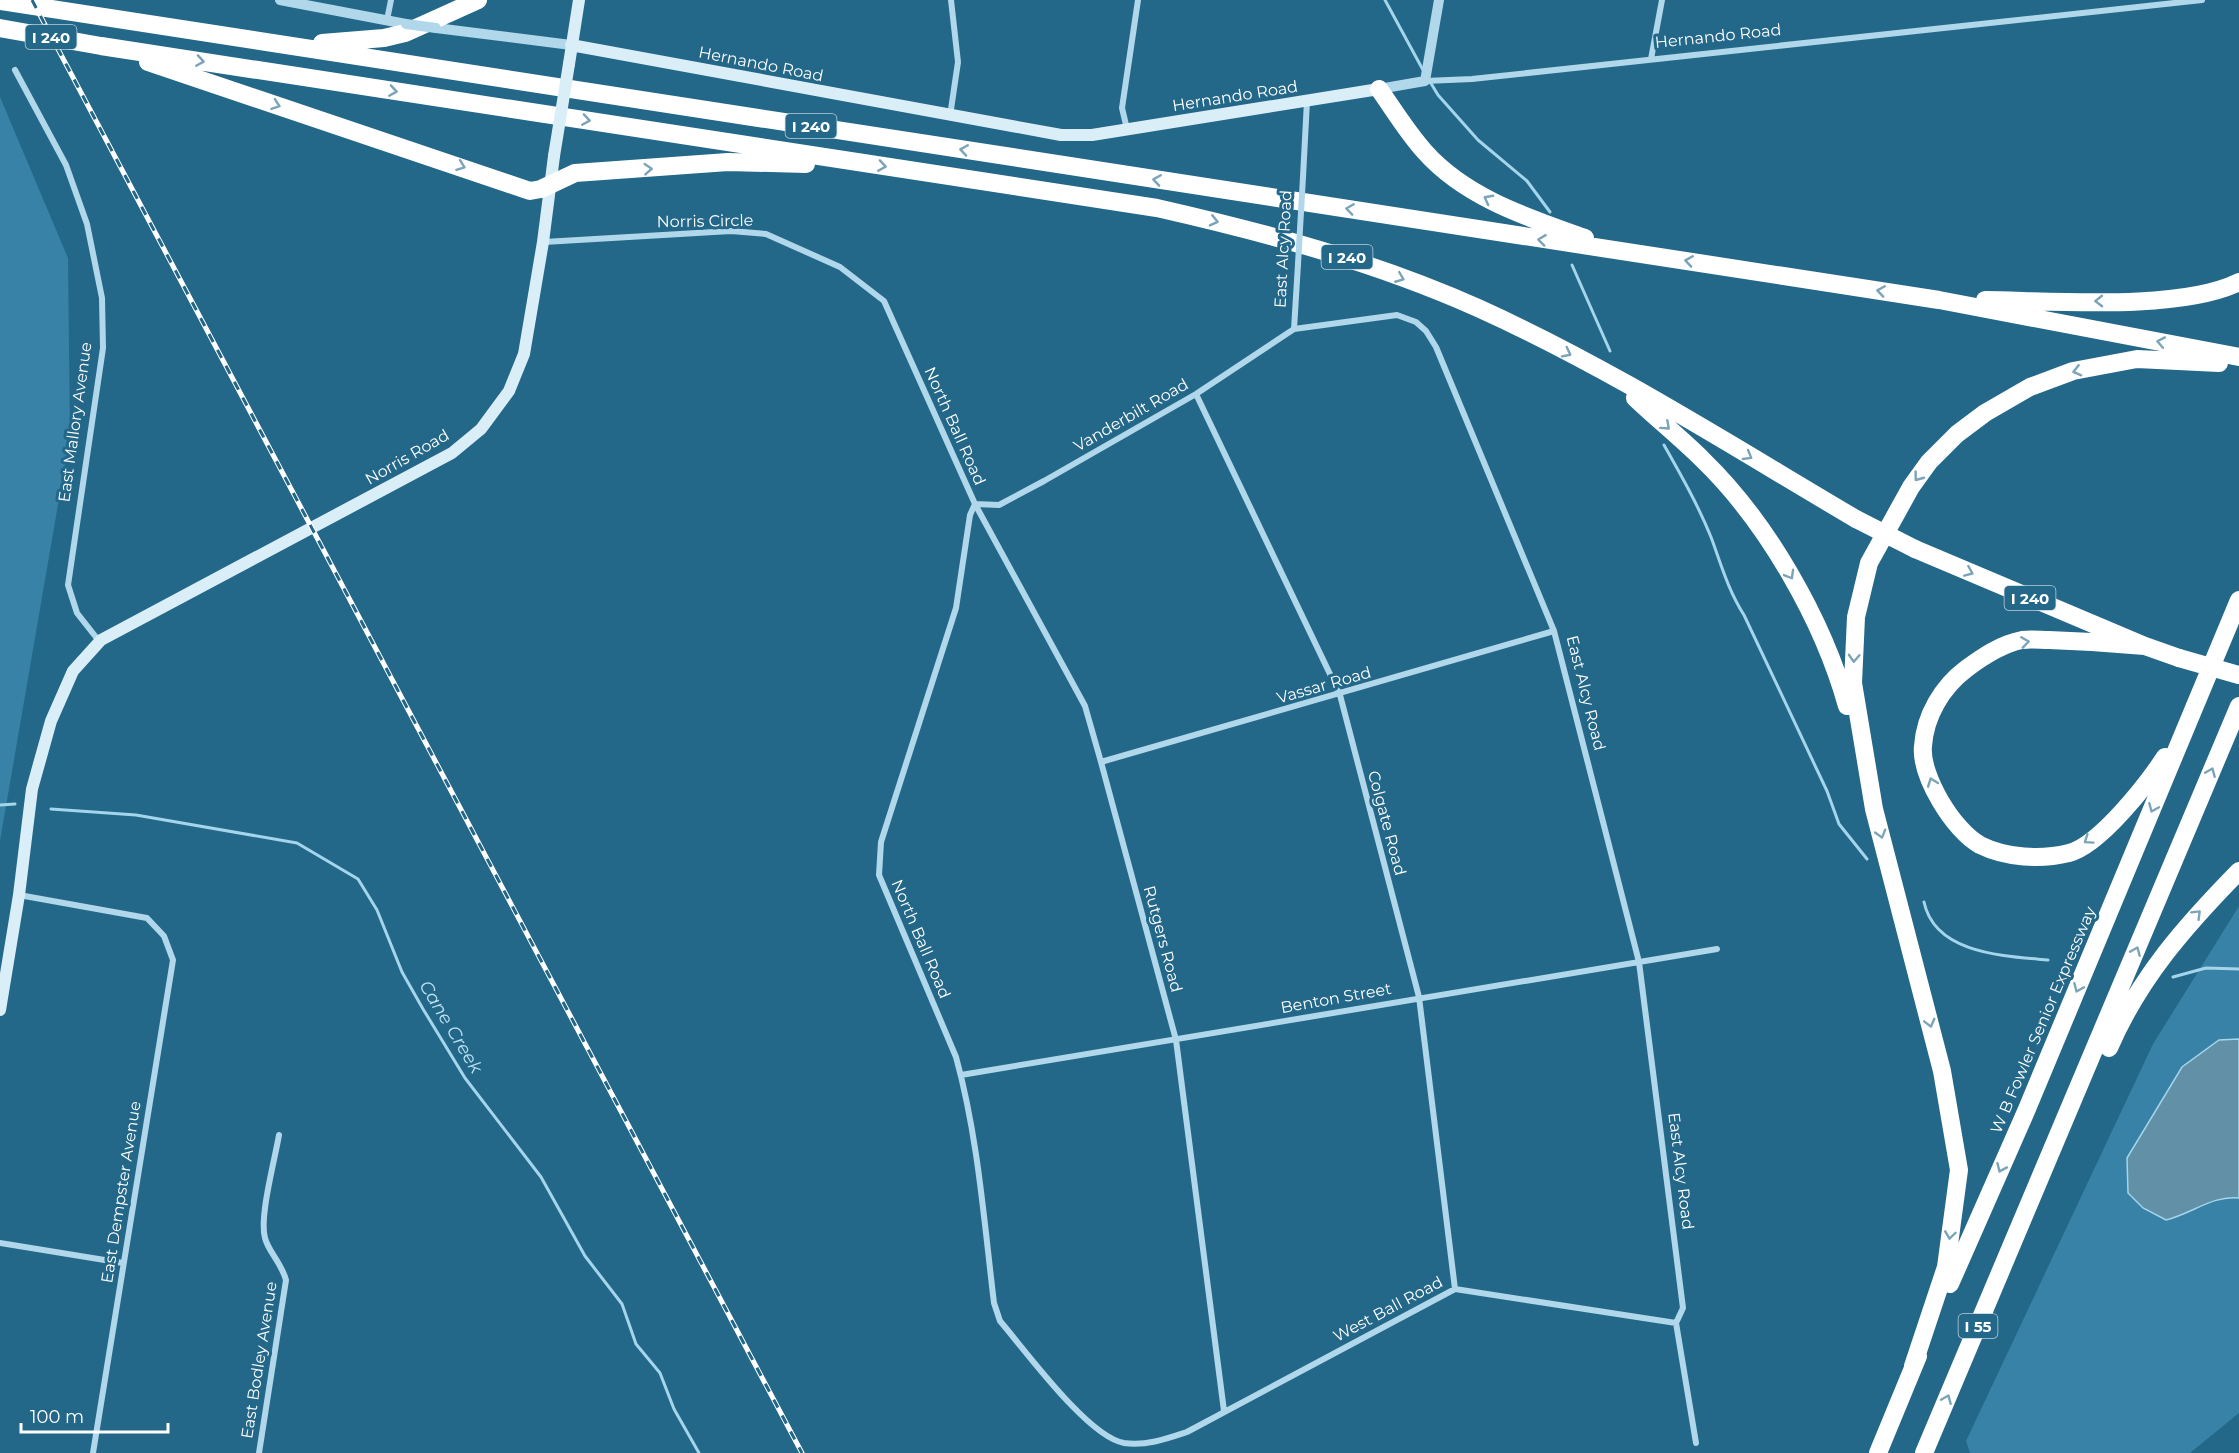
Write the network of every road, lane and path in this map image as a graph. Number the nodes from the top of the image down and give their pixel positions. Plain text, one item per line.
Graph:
1 (279, 0) edge
2 (391, 0) edge
3 (478, 0) edge
4 (579, 0) edge
5 (951, 0) edge
6 (1138, 0) edge
7 (1439, 0) edge
8 (1662, 0) edge
9 (2130, 0) edge
10 (2202, 0) edge
11 (0, 1) edge
12 (2130, 9) junction
13 (387, 20) junction
14 (0, 28) edge
15 (279, 44) junction
16 (571, 45) junction
17 (101, 46) junction
18 (1651, 59) junction
19 (15, 70) dead end
20 (1425, 81) junction
21 (1379, 89) junction
22 (1307, 101) junction
23 (950, 116) junction
24 (1128, 129) junction
25 (859, 163) junction
26 (550, 185) junction
27 (543, 242) junction
28 (1621, 250) junction
29 (2239, 282) edge
30 (1939, 300) junction
31 (884, 301) joint
32 (1294, 329) junction
33 (2239, 357) edge
34 (2239, 364) edge
35 (1607, 373) junction
36 (1196, 394) junction
37 (975, 504) junction
38 (2239, 600) edge
39 (1554, 631) junction
40 (100, 642) junction
41 (2145, 646) junction
42 (2239, 675) edge
43 (1340, 695) junction
44 (2239, 706) edge
45 (2192, 715) junction
46 (1101, 762) junction
47 (1867, 778) junction
48 (2239, 871) edge
49 (19, 895) junction
50 (1717, 949) dead end
51 (1640, 962) junction
52 (1419, 997) junction
53 (0, 1010) edge
54 (1176, 1040) junction
55 (961, 1075) junction
56 (279, 1135) dead end
57 (2032, 1199) junction
58 (0, 1243) edge
59 (123, 1263) junction
60 (1455, 1289) junction
61 (1676, 1323) junction
62 (1913, 1366) junction
63 (1224, 1411) junction
64 (1133, 1443) joint
65 (1696, 1443) dead end
66 (93, 1453) edge
67 (259, 1453) edge
68 (1878, 1453) edge
69 (1924, 1453) edge

1 - 13 street, Hernando Road
2 - 13 street
3 - 15 highway
4 - 16 main road, Norris Road
5 - 23 street
6 - 24 street
7 - 20 street
8 - 18 street
9 - 12 street
10 - 12 street, Hernando Road
11 - 15 highway, I 240
12 - 18 street, Hernando Road
13 - 16 street, Hernando Road, bridge
14 - 17 highway, I 240
28 -> 15 highway, I 240
16 - 23 main road, Hernando Road
16 - 26 main road, Norris Road, bridge
17 -> 25 highway, I 240
17 -> 26 highway
18 - 20 street, Hernando Road
19 - 40 street, East Mallory Avenue
20 - 21 street, Hernando Road
21 - 22 main road, Hernando Road
28 -> 21 highway
22 - 24 main road, Hernando Road
22 - 32 street, East Alcy Road, bridge
23 - 24 main road, Hernando Road
26 -> 25 highway
25 -> 35 highway, I 240
26 - 27 main road, Norris Road
27 - 31 street, Norris Circle
27 - 40 main road, Norris Road
30 -> 28 highway, I 240
29 -> 30 highway
33 -> 30 highway
31 - 37 street, North Ball Road
32 - 36 street, Vanderbilt Road
32 - 39 street, East Alcy Road
34 -> 47 highway
35 -> 41 highway, I 240, bridge
35 -> 47 highway
36 - 37 street, Vanderbilt Road
36 - 43 street, Colgate Road
37 - 46 street, Rutgers Road
37 - 55 street, North Ball Road
38 - 45 highway, W B Fowler Senior Expressway
39 - 43 street, Vassar Road
39 - 51 street, East Alcy Road
40 - 49 main road, Norris Road
41 - 42 highway, I 240, bridge
45 -> 41 highway
43 - 46 street, Vassar Road
43 - 52 street, Colgate Road
57 -> 44 highway
45 -> 62 highway, W B Fowler Senior Expressway
46 - 54 street, Rutgers Road
47 -> 62 highway
57 -> 48 highway
49 - 53 main road
49 - 59 street, East Dempster Avenue
50 - 51 street, Benton Street
51 - 52 street, Benton Street
51 - 61 street, East Alcy Road
52 - 54 street, Benton Street
52 - 60 street, Colgate Road
54 - 55 street, Benton Street
54 - 63 street, Rutgers Road
55 - 64 street, North Ball Road
56 - 67 street, East Bodley Avenue
69 -> 57 highway, I 55
58 - 59 street
59 - 66 street, East Dempster Avenue
60 - 61 street, West Ball Road
60 - 63 street, West Ball Road
61 - 65 street, East Alcy Road
62 - 68 highway, W B Fowler Senior Expressway
63 - 64 street, West Ball Road

